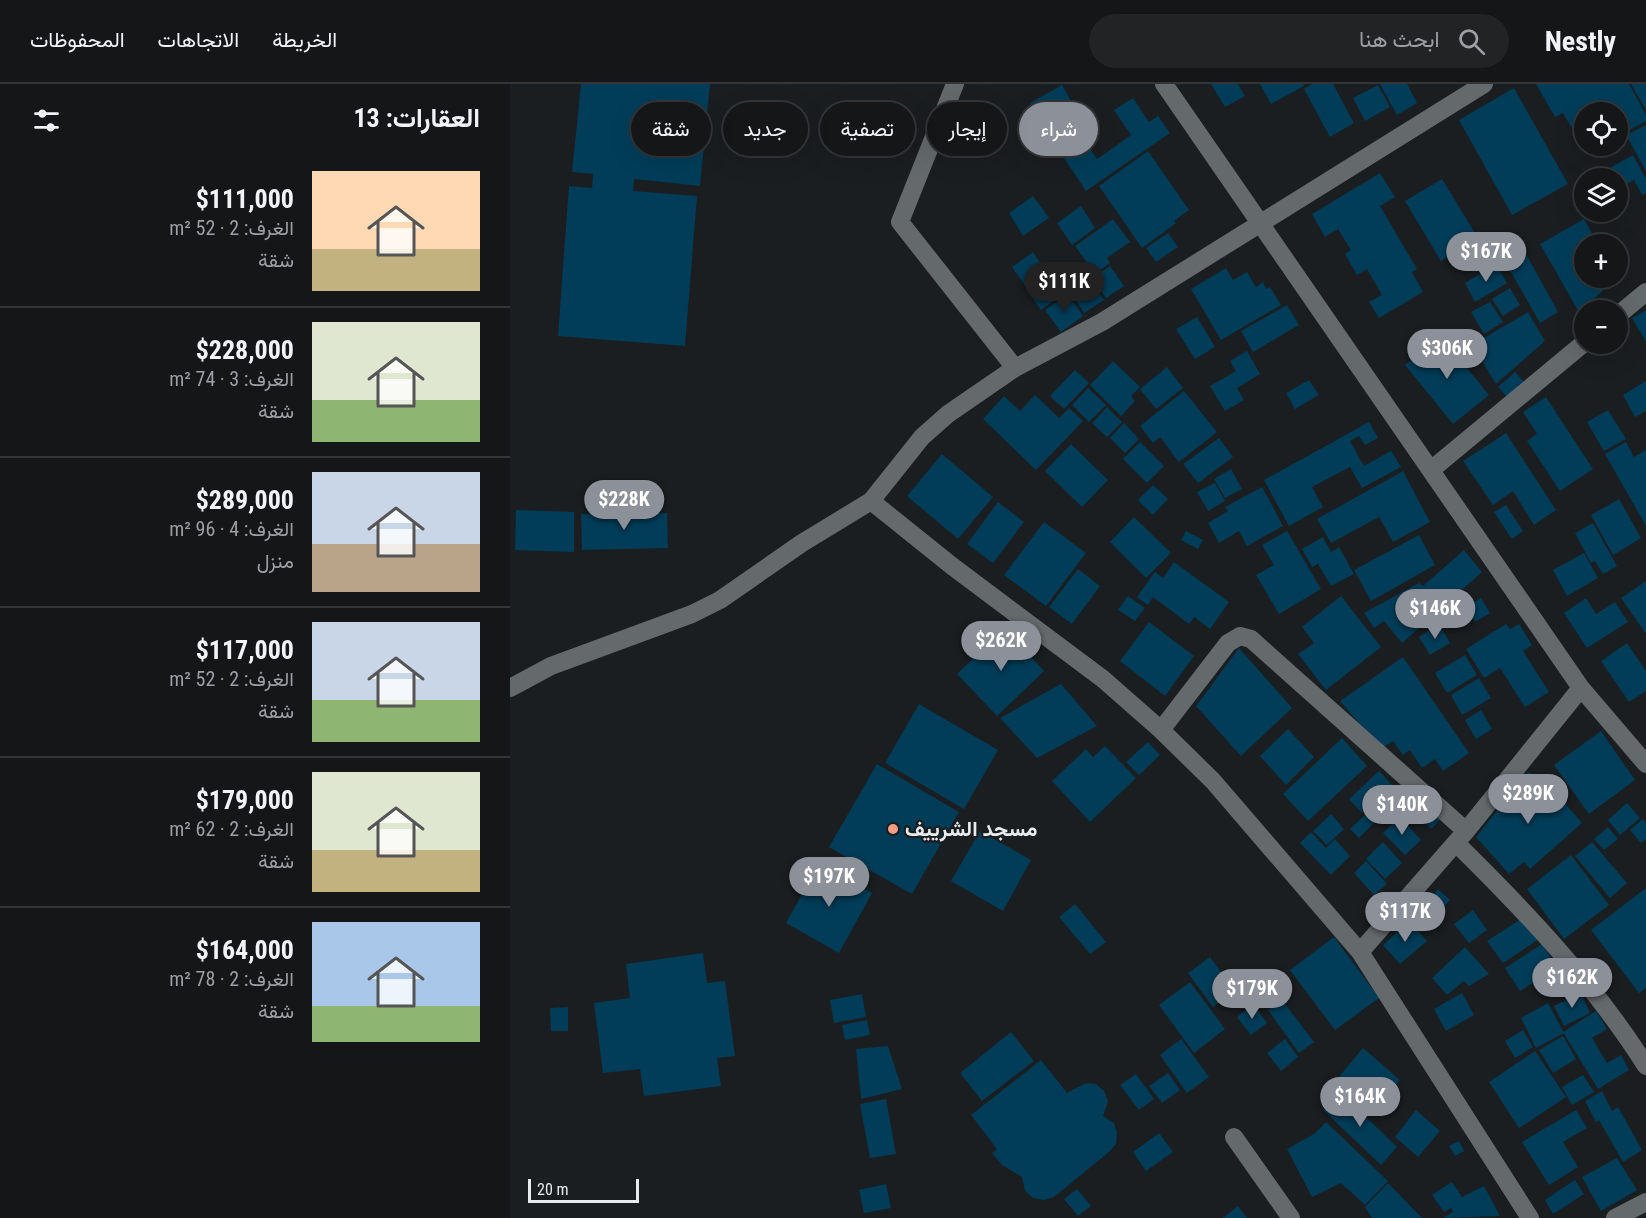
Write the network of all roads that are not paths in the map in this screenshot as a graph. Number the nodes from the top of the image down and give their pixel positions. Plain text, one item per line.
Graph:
1 (955, 84) edge
2 (1164, 84) edge
3 (1484, 84) edge
4 (1260, 223) junction
5 (1646, 292) edge
6 (1628, 307) edge
7 (1574, 351) edge
8 (1015, 368) junction
9 (1431, 470) junction
10 (872, 501) junction
11 (510, 688) edge
12 (1581, 688) junction
13 (1161, 730) junction
14 (1646, 764) edge
15 (1461, 837) junction
16 (1360, 952) junction
17 (1646, 1066) edge
18 (1234, 1137) dead end
19 (1646, 1202) edge
20 (1291, 1218) edge
21 (1530, 1218) edge
22 (1615, 1218) edge

1 - 8 street
2 - 4 street
3 - 4 street
4 - 8 street
4 - 9 street
5 - 6 street
7 - 9 street
8 - 10 street
9 - 12 street
10 - 11 street
10 - 13 street
12 - 14 street
12 - 15 street
13 - 15 street
13 - 16 street
15 - 16 street
15 - 17 street
16 - 21 street
18 - 20 street
19 - 22 street

